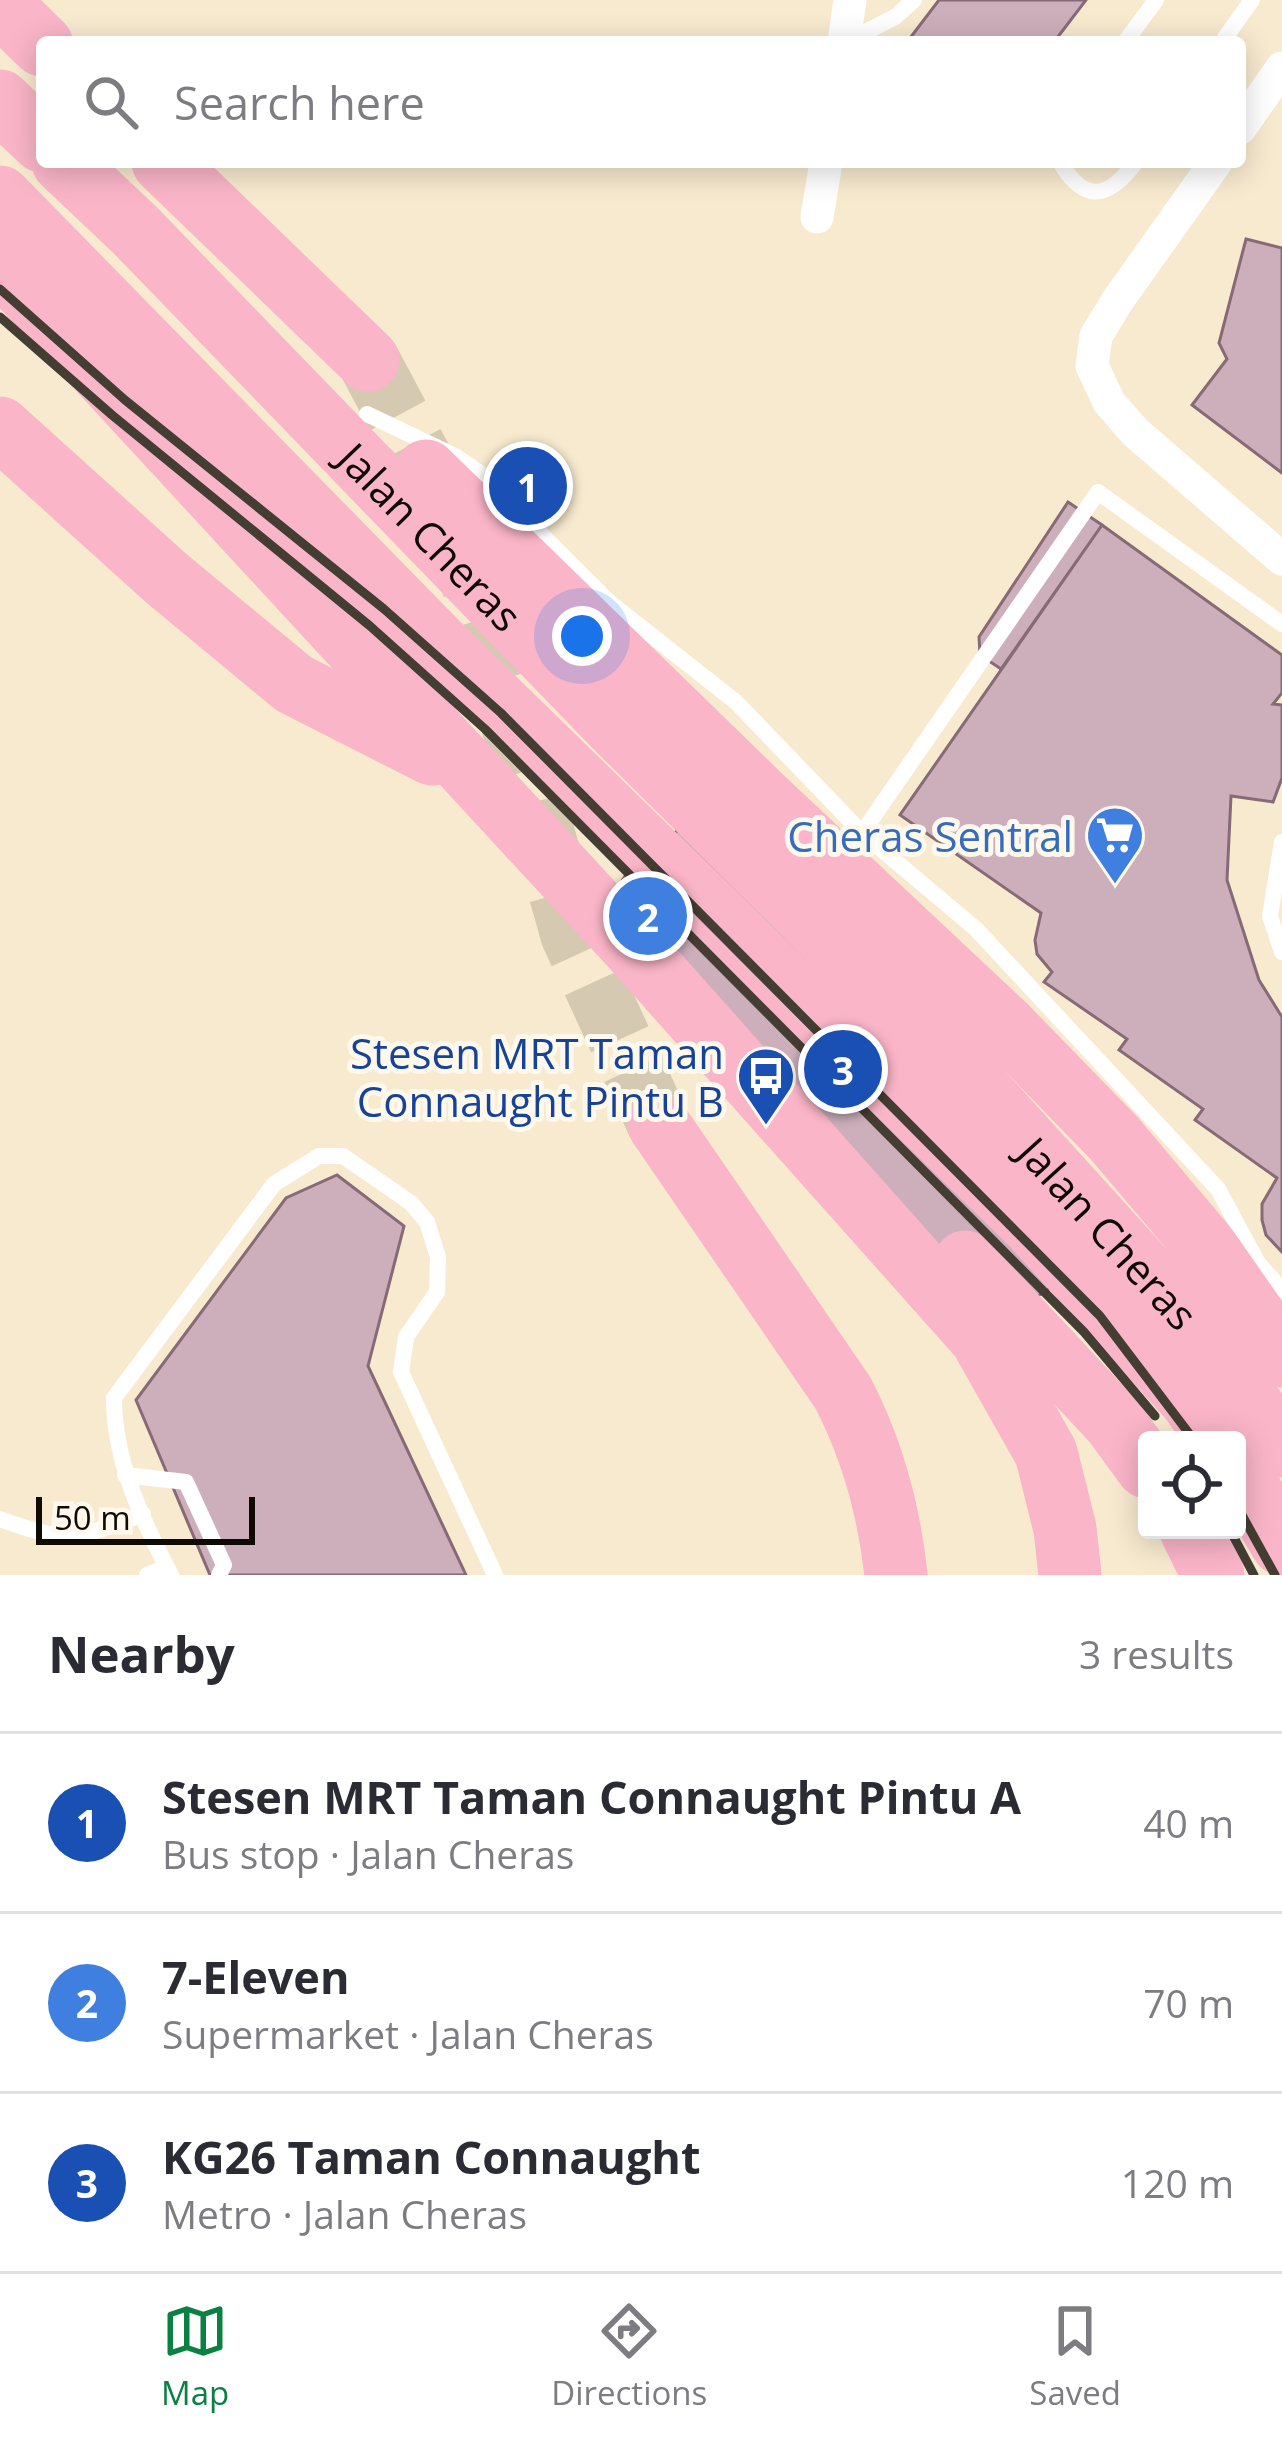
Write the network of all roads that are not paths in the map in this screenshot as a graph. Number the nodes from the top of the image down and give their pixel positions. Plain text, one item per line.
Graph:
1 (850, 0) edge
2 (914, 0) edge
3 (1156, 0) edge
4 (1252, 0) edge
5 (0, 4) edge
6 (846, 36) edge
7 (857, 36) edge
8 (1129, 36) edge
9 (1226, 36) edge
10 (36, 39) edge
11 (1282, 68) edge
12 (0, 101) edge
13 (1246, 119) edge
14 (36, 136) edge
15 (70, 168) edge
16 (168, 168) edge
17 (825, 168) edge
18 (1064, 168) edge
19 (1131, 168) edge
20 (1212, 168) edge
21 (0, 197) edge
22 (818, 217) dead end
23 (135, 230) junction
24 (0, 262) edge
25 (368, 387) junction
26 (0, 428) edge
27 (1282, 559) edge
28 (609, 602) junction
29 (1282, 624) edge
30 (695, 690) dead end
31 (717, 726) dead end
32 (471, 773) junction
33 (762, 798) junction
34 (862, 832) junction
35 (1282, 842) edge
36 (1282, 952) edge
37 (640, 955) junction
38 (994, 978) dead end
39 (1035, 992) junction
40 (658, 1125) tunnel mouth
41 (1212, 1218) junction
42 (1282, 1290) edge
43 (1282, 1356) edge
44 (1213, 1431) edge
45 (1282, 1446) edge
46 (1138, 1455) edge
47 (125, 1475) junction
48 (1246, 1483) edge
49 (143, 1514) junction
50 (0, 1519) edge
51 (1195, 1539) edge
52 (1282, 1544) edge
53 (169, 1571) edge
54 (147, 1575) edge
55 (219, 1575) edge
56 (495, 1575) edge
57 (896, 1575) edge
58 (1070, 1575) edge
59 (1213, 1575) edge

1 - 6 street
2 - 7 lane
3 - 8 lane
4 - 9 lane
5 - 10 highway
11 - 13 street
12 - 14 highway
15 - 23 highway, Jalan Cheras
16 - 25 highway
17 - 22 street
18 - 19 lane
20 - 27 street
21 - 44 highway, Jalan Cheras
23 - 25 highway
23 - 45 highway, Jalan Cheras
24 - 32 highway
25 - 28 lane
25 - 33 highway
26 - 32 highway
28 - 30 lane
28 - 34 lane
29 - 34 lane
31 - 33 lane
32 - 37 highway
33 - 41 highway
34 - 39 lane
35 - 36 lane
37 - 46 highway
37 - 58 highway
38 - 39 lane
39 - 41 lane
40 - 57 highway
41 - 42 lane
41 - 43 highway
47 - 49 lane
47 - 55 lane
47 - 56 lane
48 - 52 highway
49 - 50 lane
49 - 53 lane
51 - 59 highway
53 - 54 lane

